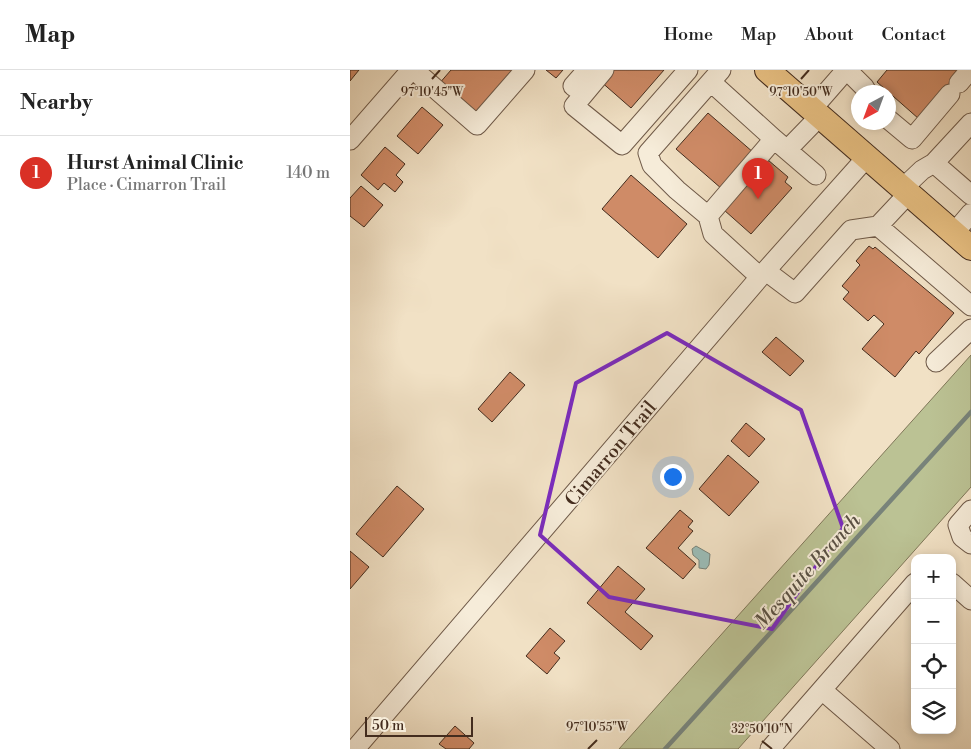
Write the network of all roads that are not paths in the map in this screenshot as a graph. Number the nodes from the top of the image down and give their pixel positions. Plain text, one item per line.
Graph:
1 (525, 70) edge
2 (587, 70) edge
3 (604, 70) edge
4 (688, 70) edge
5 (767, 70) edge
6 (408, 71) edge
7 (844, 71) edge
8 (716, 76) edge
9 (960, 82) edge
10 (862, 85) edge
11 (584, 94) junction
12 (816, 113) junction
13 (971, 123) edge
14 (896, 126) edge
15 (350, 140) edge
16 (622, 144) junction
17 (780, 144) junction
18 (648, 153) junction
19 (867, 157) junction
20 (934, 163) junction
21 (816, 175) dead end
22 (906, 191) junction
23 (971, 195) edge
24 (971, 213) edge
25 (708, 216) junction
26 (878, 226) junction
27 (962, 240) edge
28 (763, 274) junction
29 (971, 306) edge
30 (971, 329) edge
31 (936, 362) dead end
32 (971, 510) edge
33 (971, 544) edge
34 (956, 587) edge
35 (911, 588) edge
36 (971, 600) edge
37 (822, 690) junction
38 (355, 749) edge
39 (770, 749) edge
40 (890, 749) edge

1 - 6 street
2 - 11 street
3 - 11 street
4 - 16 street
5 - 12 main road
6 - 15 street
7 - 10 street
7 - 12 street
8 - 17 street
8 - 18 street
9 - 14 street
11 - 16 street
12 - 17 street
12 - 19 main road
13 - 20 street
16 - 18 street
17 - 21 street
17 - 25 street
18 - 25 street
19 - 22 main road
19 - 28 street, Cimarron Trail
20 - 22 street
20 - 23 street
22 - 26 street
22 - 27 main road
24 - 27 street
25 - 28 street
26 - 28 street
26 - 29 street
28 - 38 street, Cimarron Trail
30 - 31 street
32 - 33 street
34 - 36 street
35 - 37 street
37 - 39 street
37 - 40 street

